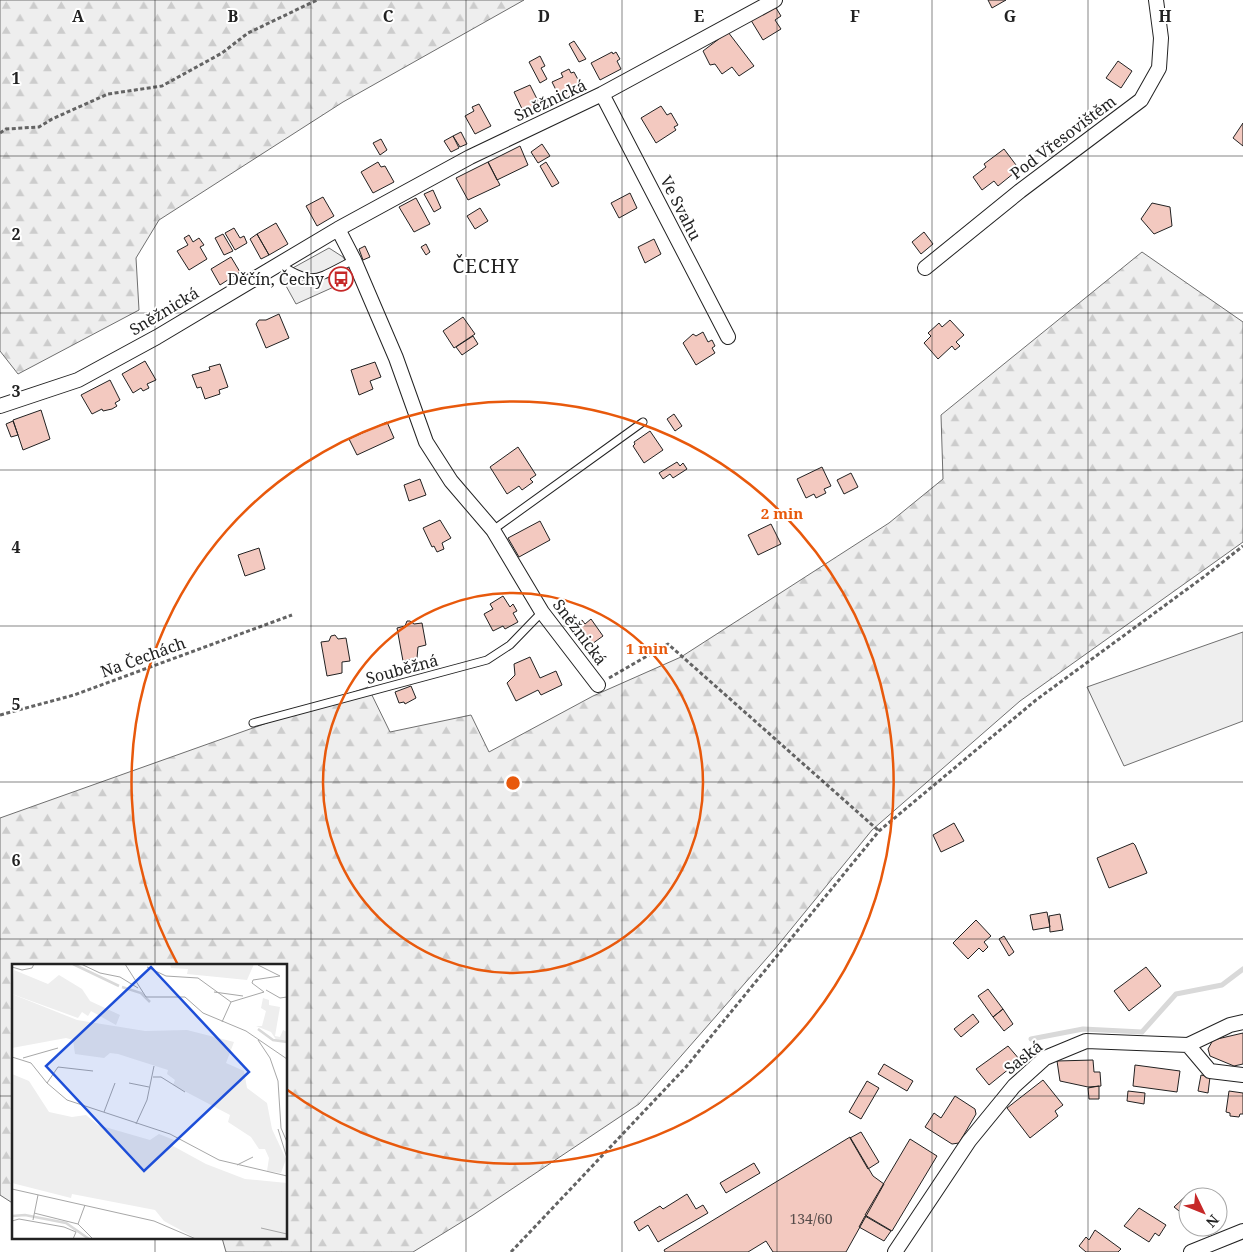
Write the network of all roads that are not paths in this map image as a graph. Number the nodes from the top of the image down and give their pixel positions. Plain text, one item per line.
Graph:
1 (775, 0) edge
2 (1156, 0) edge
3 (602, 94) junction
4 (338, 229) junction
5 (354, 260) junction
6 (277, 263) junction
7 (925, 268) dead end
8 (728, 337) dead end
9 (0, 406) edge
10 (643, 422) dead end
11 (493, 530) junction
12 (542, 612) junction
13 (598, 685) road end
14 (253, 723) dead end
15 (1243, 1022) edge
16 (1188, 1045) junction
17 (1243, 1076) edge
18 (1243, 1231) edge
19 (895, 1252) edge
20 (1191, 1252) edge

1 - 3 street, Sněžnická
2 - 7 street, Pod Vřesovištěm
3 - 4 street, Sněžnická
3 - 8 street, Ve Svahu
4 - 5 street, Sněžnická
4 - 6 street, Sněžnická
5 - 6 lane
5 - 11 street, Sněžnická
6 - 9 street, Sněžnická
10 - 11 lane
11 - 12 street, Sněžnická
12 - 13 street, Sněžnická
12 - 14 lane, Souběžná
15 - 16 street
16 - 17 street
16 - 19 street, Saská
18 - 20 street

